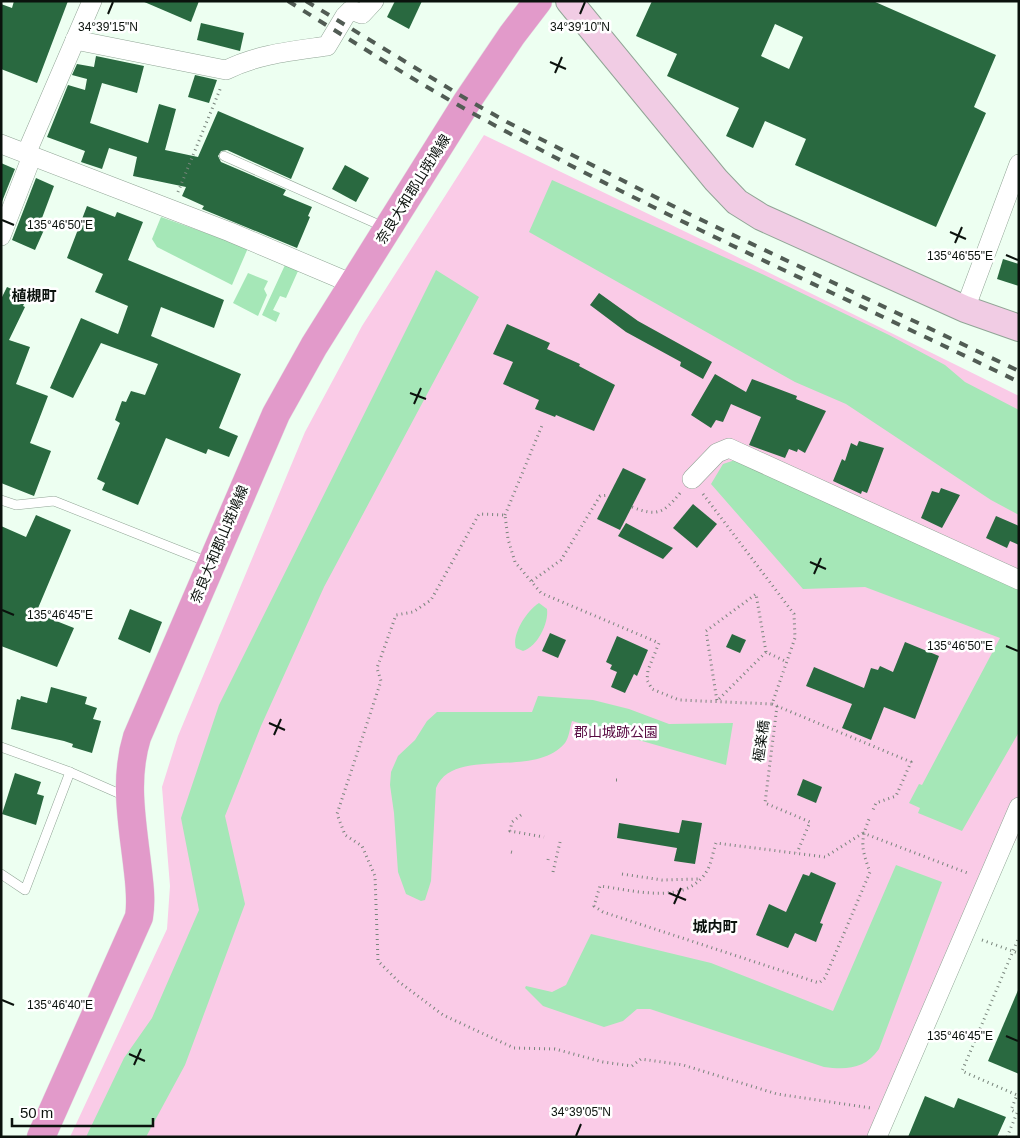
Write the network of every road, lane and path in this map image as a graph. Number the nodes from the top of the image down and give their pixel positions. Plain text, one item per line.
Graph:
1 (92, 1) edge
2 (374, 1) edge
3 (538, 1) edge
4 (568, 1) edge
5 (348, 5) edge
6 (75, 40) junction
7 (226, 70) junction
8 (1, 144) edge
9 (29, 155) junction
10 (224, 156) dead end
11 (1019, 164) edge
12 (171, 209) junction
13 (388, 229) junction
14 (1, 236) edge
15 (353, 284) junction
16 (965, 309) junction
17 (1019, 328) edge
18 (542, 423) dead end
19 (692, 479) junction
20 (609, 495) dead end
21 (1, 500) edge
22 (632, 507) dead end
23 (505, 515) junction
24 (211, 563) junction
25 (1019, 580) edge
26 (532, 582) junction
27 (766, 652) junction
28 (787, 662) junction
29 (717, 701) junction
30 (772, 704) junction
31 (777, 706) junction
32 (1, 747) edge
33 (70, 772) junction
34 (130, 798) junction
35 (1019, 807) edge
36 (872, 812) dead end
37 (521, 815) dead end
38 (870, 817) dead end
39 (863, 833) junction
40 (544, 837) dead end
41 (560, 842) dead end
42 (797, 854) junction
43 (549, 856) dead end
44 (548, 860) dead end
45 (553, 872) dead end
46 (1, 874) edge
47 (622, 874) dead end
48 (699, 879) junction
49 (986, 880) junction
50 (965, 933) junction
51 (1019, 937) edge
52 (1012, 951) junction
53 (1018, 954) edge
54 (889, 1113) junction
55 (41, 1137) edge
56 (877, 1137) edge
57 (1007, 1137) edge

1 - 6 street
2 - 5 street
3 - 13 main road, 奈良大和郡山斑鳩線
4 - 16 street
5 - 7 street
6 - 7 street
6 - 9 street
7 - 12 path
8 - 9 street
9 - 12 street
9 - 14 street
10 - 13 lane
11 - 16 street
12 - 15 street
13 - 15 main road, 奈良大和郡山斑鳩線
15 - 24 main road, 奈良大和郡山斑鳩線
16 - 17 street
18 - 23 path
19 - 22 path
19 - 25 street
19 - 28 path
20 - 26 path
21 - 24 lane
23 - 26 path
23 - 54 path
24 - 34 main road, 奈良大和郡山斑鳩線
26 - 29 path
27 - 28 path
27 - 29 path
27 - 29 path
28 - 30 path
29 - 30 path
30 - 31 path
31 - 36 path
31 - 42 path, 極楽橋
32 - 33 lane
33 - 34 lane
33 - 46 lane
34 - 55 main road, 奈良大和郡山斑鳩線
35 - 49 street
37 - 40 path
38 - 39 path
39 - 42 path
39 - 48 path
39 - 49 path
41 - 45 path
42 - 48 path
43 - 44 path
47 - 48 path
49 - 50 street
50 - 52 path
50 - 54 street
51 - 52 path
52 - 53 path
52 - 57 path
54 - 56 street

